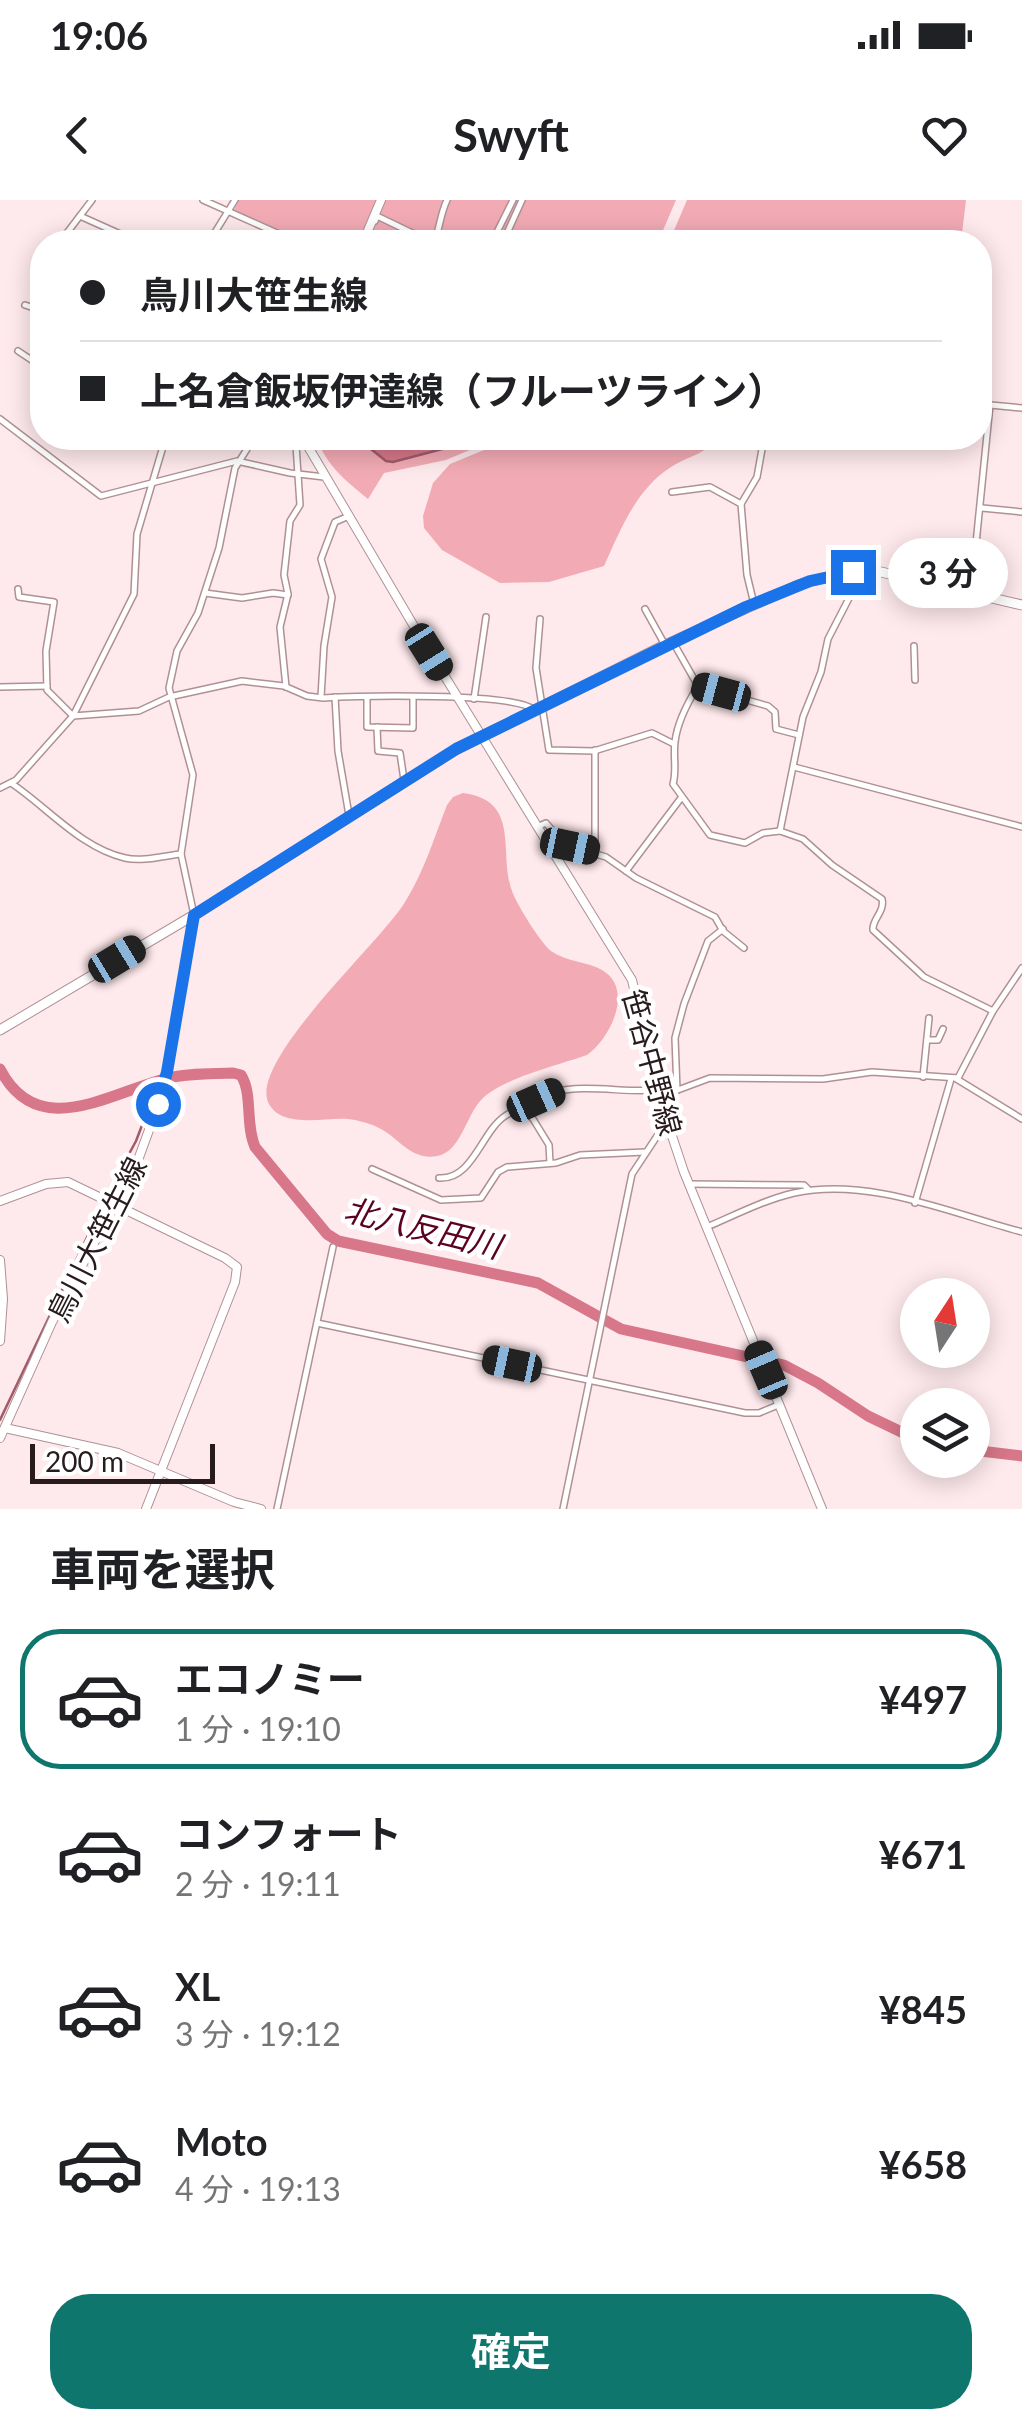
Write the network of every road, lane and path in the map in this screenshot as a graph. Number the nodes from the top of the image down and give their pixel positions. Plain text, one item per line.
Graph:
1 (92, 200) edge
2 (203, 200) edge
3 (234, 200) edge
4 (381, 200) edge
5 (447, 200) edge
6 (513, 200) edge
7 (522, 200) edge
8 (229, 212) junction
9 (80, 216) junction
10 (69, 230) edge
11 (111, 230) edge
12 (217, 230) edge
13 (270, 230) edge
14 (368, 230) edge
15 (370, 230) edge
16 (407, 230) edge
17 (439, 230) edge
18 (498, 230) edge
19 (508, 230) edge
20 (26, 305) dead end
21 (30, 306) edge
22 (18, 351) dead end
23 (30, 360) edge
24 (992, 406) edge
25 (1022, 408) edge
26 (0, 419) edge
27 (30, 442) edge
28 (41, 450) edge
29 (161, 450) edge
30 (246, 450) edge
31 (296, 450) edge
32 (310, 450) edge
33 (762, 450) edge
34 (987, 450) edge
35 (238, 461) junction
36 (297, 474) junction
37 (327, 477) junction
38 (154, 482) junction
39 (672, 492) dead end
40 (741, 504) junction
41 (982, 508) junction
42 (1022, 512) edge
43 (349, 516) junction
44 (862, 572) junction
45 (18, 588) dead end
46 (205, 593) junction
47 (971, 594) junction
48 (288, 595) junction
49 (754, 604) junction
50 (1022, 605) edge
51 (645, 609) dead end
52 (486, 617) dead end
53 (540, 619) dead end
54 (669, 643) junction
55 (914, 646) dead end
56 (915, 680) dead end
57 (47, 686) junction
58 (698, 686) junction
59 (0, 687) edge
60 (286, 687) junction
61 (169, 696) junction
62 (322, 697) junction
63 (335, 697) junction
64 (367, 697) junction
65 (413, 698) junction
66 (457, 698) junction
67 (474, 698) junction
68 (537, 709) junction
69 (74, 716) junction
70 (377, 728) junction
71 (800, 735) junction
72 (481, 736) junction
73 (674, 744) junction
74 (595, 750) junction
75 (794, 766) junction
76 (404, 780) junction
77 (11, 783) junction
78 (0, 788) edge
79 (681, 798) junction
80 (349, 815) junction
81 (537, 827) junction
82 (1022, 827) edge
83 (780, 831) junction
84 (595, 853) junction
85 (181, 854) junction
86 (626, 870) junction
87 (194, 915) junction
88 (723, 929) junction
89 (744, 948) dead end
90 (1022, 968) edge
91 (993, 1011) junction
92 (929, 1018) dead end
93 (943, 1029) dead end
94 (0, 1030) edge
95 (927, 1040) junction
96 (924, 1077) junction
97 (953, 1078) junction
98 (677, 1090) junction
99 (659, 1093) junction
100 (525, 1106) junction
101 (1022, 1119) edge
102 (667, 1121) junction
103 (645, 1152) junction
104 (550, 1163) junction
105 (372, 1169) dead end
106 (439, 1178) dead end
107 (689, 1184) junction
108 (808, 1191) junction
109 (0, 1201) edge
110 (915, 1203) junction
111 (115, 1204) junction
112 (706, 1227) junction
113 (1022, 1232) edge
114 (333, 1247) dead end
115 (0, 1260) edge
116 (317, 1323) junction
117 (0, 1341) edge
118 (590, 1380) junction
119 (780, 1404) junction
120 (2, 1428) edge
121 (0, 1438) edge
122 (162, 1470) junction
123 (146, 1509) edge
124 (261, 1509) edge
125 (276, 1509) edge
126 (563, 1509) edge
127 (822, 1509) edge

1 - 9 street
2 - 8 street
3 - 8 street
4 - 14 street
5 - 17 street
6 - 18 street
7 - 19 street
8 - 12 street
8 - 13 street
9 - 10 street
9 - 11 street
15 - 16 street
20 - 21 street
22 - 23 street
24 - 25 street
26 - 27 street
28 - 38 street
29 - 38 street
30 - 35 street
31 - 36 street
32 - 37 street, 笹谷中野線
33 - 40 street
34 - 41 street
35 - 36 street
35 - 38 street
35 - 46 street
36 - 37 street
36 - 48 street
37 - 43 street, 笹谷中野線
38 - 69 street
39 - 40 street
40 - 49 street
41 - 42 street
41 - 47 street
43 - 62 street
43 - 66 street, 笹谷中野線
44 - 47 main road
44 - 49 main road
44 - 71 street
45 - 57 street
46 - 48 street
46 - 61 street
47 - 50 main road
48 - 60 street
49 - 54 main road
51 - 54 street
52 - 67 street
53 - 68 street
54 - 58 street
54 - 68 main road
55 - 56 street
57 - 59 street
57 - 69 street
58 - 71 street
58 - 73 street
60 - 61 street
60 - 62 street
61 - 69 street
61 - 85 street
62 - 63 street
63 - 64 street
63 - 80 street
64 - 65 street
64 - 70 street
65 - 66 street
65 - 70 street
66 - 67 street
66 - 72 street, 笹谷中野線
67 - 68 street
68 - 72 main road
68 - 74 street
69 - 77 street
70 - 76 street
71 - 75 street
72 - 76 main road
72 - 81 street, 笹谷中野線
73 - 74 street
73 - 79 street
74 - 84 street
75 - 82 street
75 - 83 street
76 - 80 main road
77 - 78 street
77 - 85 street
79 - 83 street
79 - 86 street
80 - 87 main road
81 - 84 street
81 - 99 street, 笹谷中野線
83 - 91 street
84 - 86 street
85 - 87 street
86 - 88 street
87 - 94 main road
87 - 111 street, 鳥川大笹生線
88 - 89 street
88 - 98 street
90 - 91 street
91 - 97 street
92 - 95 street
93 - 95 street
95 - 96 street
96 - 97 street
96 - 98 street
97 - 101 street
97 - 110 street
98 - 99 street
99 - 100 street
99 - 102 street, 笹谷中野線
100 - 104 street
100 - 106 street
102 - 103 street
102 - 107 street, 笹谷中野線
103 - 104 street
103 - 118 street
104 - 105 street
107 - 108 street
107 - 112 street, 笹谷中野線
108 - 110 street
108 - 112 street
109 - 111 street
110 - 113 street
111 - 120 street, 鳥川大笹生線
111 - 122 street
112 - 119 street, 笹谷中野線
114 - 116 street
115 - 117 street
116 - 118 street
116 - 125 street
118 - 119 street
118 - 126 street
119 - 127 street, 笹谷中野線
120 - 121 street, 鳥川大笹生線
120 - 122 street
122 - 123 street
122 - 124 street

